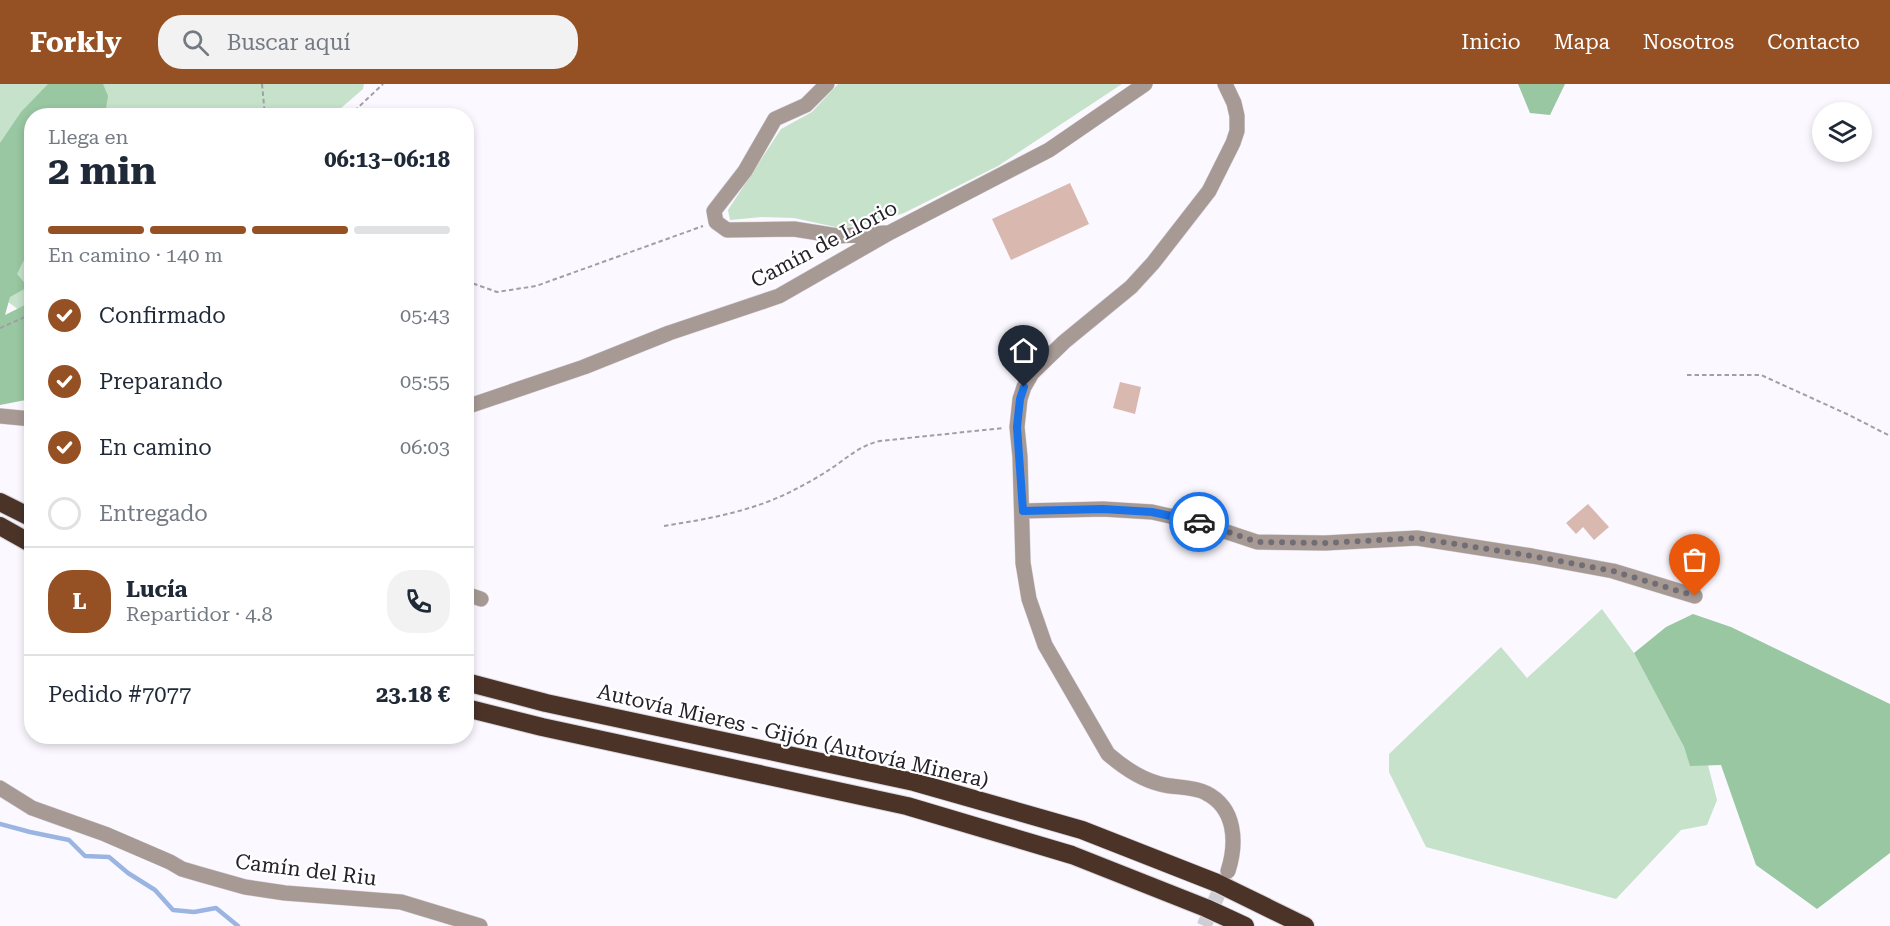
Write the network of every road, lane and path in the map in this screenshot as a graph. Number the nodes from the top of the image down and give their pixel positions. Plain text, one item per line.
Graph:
1 (262, 84) edge
2 (383, 84) edge
3 (827, 84) edge
4 (1146, 84) edge
5 (1225, 84) edge
6 (264, 108) edge
7 (358, 108) edge
8 (716, 222) junction
9 (889, 232) junction
10 (474, 284) edge
11 (24, 318) edge
12 (0, 328) edge
13 (1687, 375) dead end
14 (474, 403) edge
15 (0, 416) edge
16 (24, 418) edge
17 (1017, 427) junction
18 (1890, 436) edge
19 (0, 502) edge
20 (1023, 511) junction
21 (24, 514) edge
22 (0, 526) edge
23 (664, 526) dead end
24 (24, 540) edge
25 (1695, 596) dead end
26 (474, 684) edge
27 (474, 710) edge
28 (0, 788) edge
29 (1228, 871) tunnel mouth
30 (480, 926) edge
31 (1245, 926) edge
32 (1305, 926) edge

1 - 6 path
2 - 7 path
3 - 8 street
4 - 9 street, Camín de Llorio
5 - 17 street
8 - 9 street
8 - 10 path
9 - 14 street, Camín de Llorio
11 - 12 path
13 - 18 path
15 - 16 street
17 - 20 street
17 - 23 path
19 - 21 highway
20 - 25 street
20 - 29 street
22 - 24 highway
26 - 32 highway, Autovía Mieres - Gijón (Autovía Minera)
27 - 31 highway, Autovía Mieres - Gijón (Autovía Minera)
28 - 30 street, Camín del Riu

